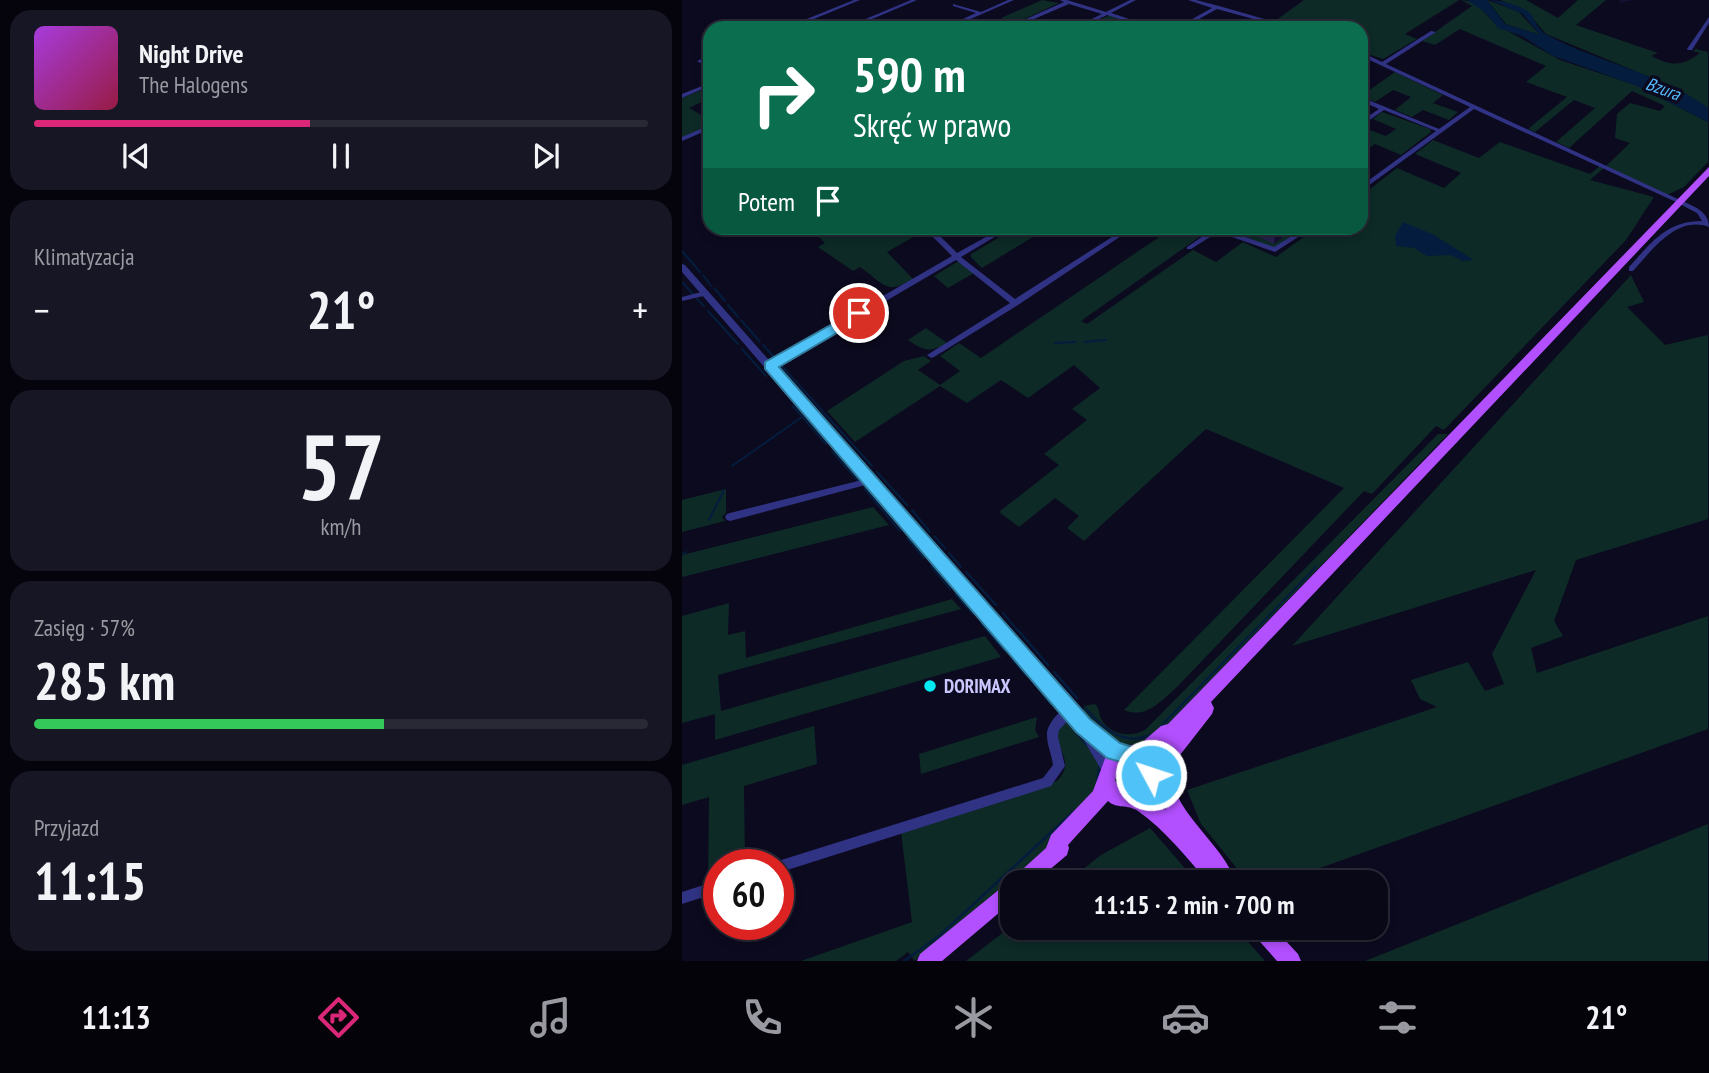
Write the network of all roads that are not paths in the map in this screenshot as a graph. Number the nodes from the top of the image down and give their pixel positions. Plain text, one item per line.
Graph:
1 (858, 0) edge
2 (915, 0) edge
3 (1012, 0) edge
4 (1134, 0) edge
5 (1190, 0) edge
6 (1065, 1) edge
7 (1202, 1) edge
8 (955, 5) dead end
9 (1217, 7) junction
10 (980, 13) junction
11 (1108, 13) junction
12 (1709, 18) edge
13 (805, 21) edge
14 (864, 21) edge
15 (961, 21) edge
16 (1024, 21) edge
17 (1091, 21) edge
18 (1133, 21) edge
19 (1192, 21) edge
20 (1268, 21) edge
21 (1433, 32) dead end
22 (1690, 49) dead end
23 (1369, 57) edge
24 (703, 60) edge
25 (700, 61) dead end
26 (1383, 64) junction
27 (703, 87) edge
28 (682, 96) edge
29 (1368, 102) edge
30 (1474, 106) junction
31 (1384, 108) junction
32 (1368, 119) edge
33 (703, 130) edge
34 (1440, 131) junction
35 (682, 139) edge
36 (1709, 170) edge
37 (1368, 184) edge
38 (1678, 201) junction
39 (1708, 224) edge
40 (935, 235) edge
41 (994, 235) edge
42 (1119, 235) edge
43 (1207, 235) edge
44 (1235, 235) edge
45 (1298, 235) edge
46 (1189, 248) dead end
47 (958, 256) junction
48 (682, 267) edge
49 (1631, 269) dead end
50 (705, 293) junction
51 (682, 299) edge
52 (1014, 303) junction
53 (931, 355) dead end
54 (770, 365) junction
55 (870, 481) junction
56 (730, 517) dead end
57 (1227, 673) junction
58 (1070, 710) junction
59 (1083, 726) junction
60 (1136, 759) junction
61 (1107, 776) junction
62 (1135, 795) junction
63 (1054, 851) junction
64 (794, 862) edge
65 (1033, 870) edge
66 (1210, 870) edge
67 (1220, 870) edge
68 (703, 891) edge
69 (682, 898) edge
70 (1000, 899) edge
71 (1272, 940) edge
72 (927, 961) edge
73 (1291, 961) edge

1 - 13 street
2 - 14 street
3 - 10 street
4 - 11 street
5 - 7 street
6 - 11 street
6 - 16 street
7 - 9 street
8 - 10 street
9 - 19 street
9 - 20 street
10 - 15 street
11 - 17 street
11 - 18 street
12 - 22 street
21 - 26 street
23 - 26 street
24 - 25 street
26 - 30 street
27 - 28 street
29 - 31 street
30 - 34 street
30 - 38 street
31 - 32 street
31 - 34 street
33 - 35 street
34 - 37 street
36 - 38 main road
38 - 39 street
38 - 57 main road
39 - 49 street
40 - 47 street
41 - 47 street
42 - 52 street
43 - 46 street
44 - 45 street
47 - 52 street
47 - 54 street
48 - 50 street
50 - 51 street
50 - 54 street
52 - 53 street
54 - 55 street
55 - 56 street
55 - 58 street
57 - 60 main road
57 - 67 main road
58 - 59 street
58 - 64 street
59 - 60 street
59 - 61 street
60 - 61 main road
60 - 62 main road
61 - 62 main road
61 - 63 main road
62 - 63 main road
62 - 66 main road
63 - 65 main road
68 - 69 street
70 - 72 main road
71 - 73 main road

